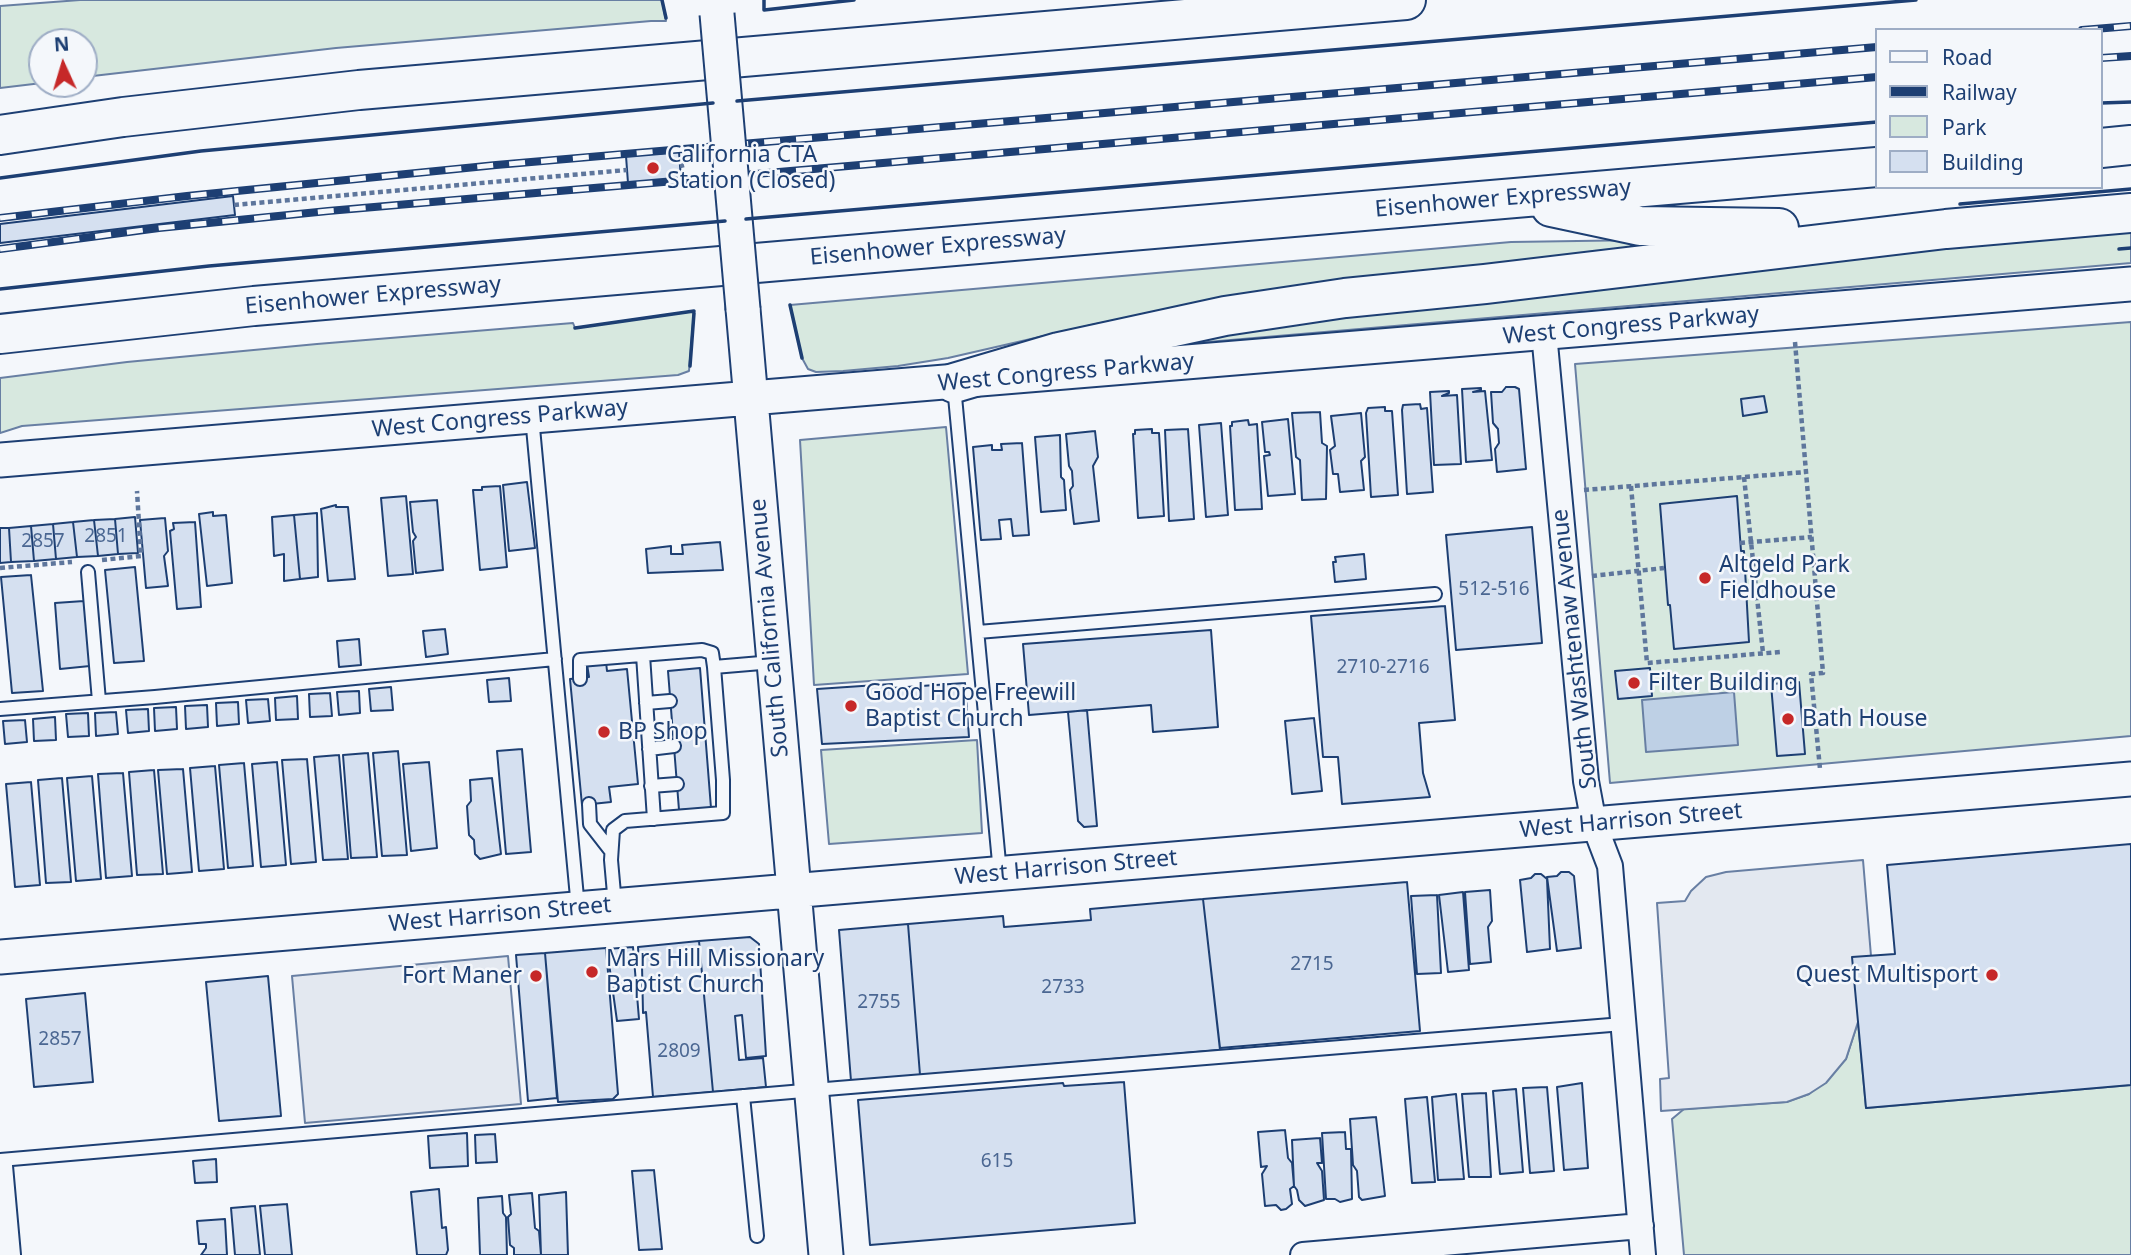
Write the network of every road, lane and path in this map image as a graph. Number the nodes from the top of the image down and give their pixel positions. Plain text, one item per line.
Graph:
1 (1406, 0) edge
2 (1285, 6) edge
3 (716, 7) edge
4 (0, 135) edge
5 (2131, 145) edge
6 (2103, 148) edge
7 (1876, 167) edge
8 (627, 170) dead end
9 (1510, 198) junction
10 (234, 205) dead end
11 (2131, 213) edge
12 (1945, 229) junction
13 (2131, 284) edge
14 (1544, 333) junction
15 (0, 334) edge
16 (1795, 341) dead end
17 (954, 383) junction
18 (750, 400) junction
19 (532, 417) junction
20 (0, 460) edge
21 (1806, 472) junction
22 (1744, 477) junction
23 (1630, 486) junction
24 (1584, 490) dead end
25 (137, 491) dead end
26 (1812, 537) junction
27 (1751, 542) junction
28 (1740, 543) dead end
29 (77, 562) dead end
30 (89, 567) joint
31 (0, 568) edge
32 (1664, 568) dead end
33 (1638, 571) junction
34 (1592, 576) dead end
35 (1435, 594) dead end
36 (978, 632) junction
37 (1780, 652) dead end
38 (1763, 653) junction
39 (643, 655) junction
40 (555, 659) junction
41 (773, 662) junction
42 (714, 667) junction
43 (580, 678) dead end
44 (716, 698) junction
45 (702, 699) dead end
46 (99, 701) junction
47 (670, 701) dead end
48 (646, 703) junction
49 (0, 709) edge
50 (720, 741) junction
51 (706, 743) dead end
52 (674, 746) dead end
53 (649, 749) junction
54 (1820, 769) dead end
55 (2131, 779) edge
56 (723, 780) junction
57 (709, 782) dead end
58 (677, 784) dead end
59 (651, 786) junction
60 (589, 804) dead end
61 (654, 819) junction
62 (1594, 824) junction
63 (611, 851) junction
64 (1000, 874) junction
65 (793, 891) junction
66 (615, 905) junction
67 (578, 908) junction
68 (0, 957) edge
69 (1623, 1024) junction
70 (811, 1090) junction
71 (743, 1096) junction
72 (0, 1160) edge
73 (0, 1166) edge
74 (1641, 1227) junction
75 (757, 1236) dead end
76 (8, 1255) edge
77 (826, 1255) edge
78 (1303, 1255) edge
79 (1643, 1255) edge

1 - 2 highway
2 - 4 highway
3 - 18 street, South California Avenue, bridge
5 - 6 highway
7 - 9 highway, Eisenhower Expressway
8 - 10 path
9 - 12 highway
9 - 15 highway, Eisenhower Expressway
11 - 12 highway
12 - 17 highway
13 - 14 street, West Congress Parkway
14 - 17 street, West Congress Parkway
14 - 62 street, South Washtenaw Avenue
16 - 21 path
17 - 18 street, West Congress Parkway
17 - 36 lane
18 - 19 street, West Congress Parkway
18 - 41 street, South California Avenue
19 - 20 street, West Congress Parkway
19 - 40 lane
21 - 22 path
21 - 26 path
22 - 23 path
22 - 27 path
23 - 24 path
23 - 33 path
25 - 30 path
26 - 27 path
26 - 54 path
27 - 28 path
27 - 38 path
29 - 31 path
30 - 46 lane
32 - 33 path
33 - 34 path
33 - 38 path
35 - 36 lane
36 - 64 lane
37 - 38 path
39 - 42 lane
39 - 43 lane
39 - 48 lane
40 - 46 lane
40 - 67 lane
41 - 42 lane
41 - 65 street, South California Avenue
42 - 44 lane
44 - 45 lane
44 - 50 lane
46 - 49 lane
47 - 48 lane
48 - 53 lane
50 - 51 lane
50 - 56 lane
52 - 53 lane
53 - 59 lane
55 - 62 street, West Harrison Street
56 - 57 lane
56 - 61 lane
58 - 59 lane
59 - 61 lane
60 - 63 lane
61 - 63 lane
62 - 64 street, West Harrison Street
62 - 69 street, South Washtenaw Avenue
63 - 66 lane
64 - 65 street, West Harrison Street
65 - 66 street, West Harrison Street
65 - 70 street, South California Avenue
66 - 67 street, West Harrison Street
67 - 68 street, West Harrison Street
69 - 70 lane
69 - 74 street, South Washtenaw Avenue
70 - 71 lane
70 - 77 street, South California Avenue
71 - 72 lane
71 - 75 lane
73 - 76 street
74 - 78 street
74 - 79 street, South Washtenaw Avenue

